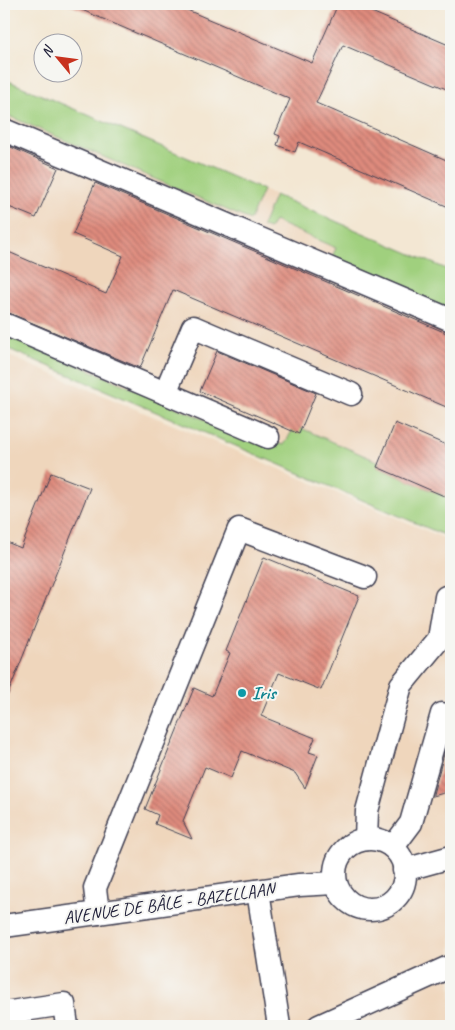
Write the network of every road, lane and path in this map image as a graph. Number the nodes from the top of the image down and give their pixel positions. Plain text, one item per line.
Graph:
1 (4, 130) edge
2 (451, 320) edge
3 (4, 324) edge
4 (165, 393) junction
5 (351, 394) dead end
6 (268, 437) dead end
7 (365, 577) dead end
8 (446, 597) dead end
9 (442, 714) dead end
10 (366, 839) junction
11 (393, 848) junction
12 (451, 856) edge
13 (404, 870) junction
14 (335, 883) junction
15 (258, 890) junction
16 (98, 914) junction
17 (4, 926) edge
18 (451, 966) edge
19 (4, 1013) edge
20 (67, 1026) edge
21 (279, 1026) edge
22 (319, 1026) edge

1 - 2 street
3 - 4 street
4 - 5 street
4 - 6 street
7 - 16 street
8 - 10 street
9 - 11 street
10 - 11 street
10 - 14 street
11 - 13 street
12 - 13 street
13 - 14 street
14 - 15 street, AVENUE DE BÂLE - BAZELLAAN
15 - 16 street, AVENUE DE BÂLE - BAZELLAAN
15 - 21 street
16 - 17 street, AVENUE DE BÂLE - BAZELLAAN
18 - 22 street
19 - 20 street

